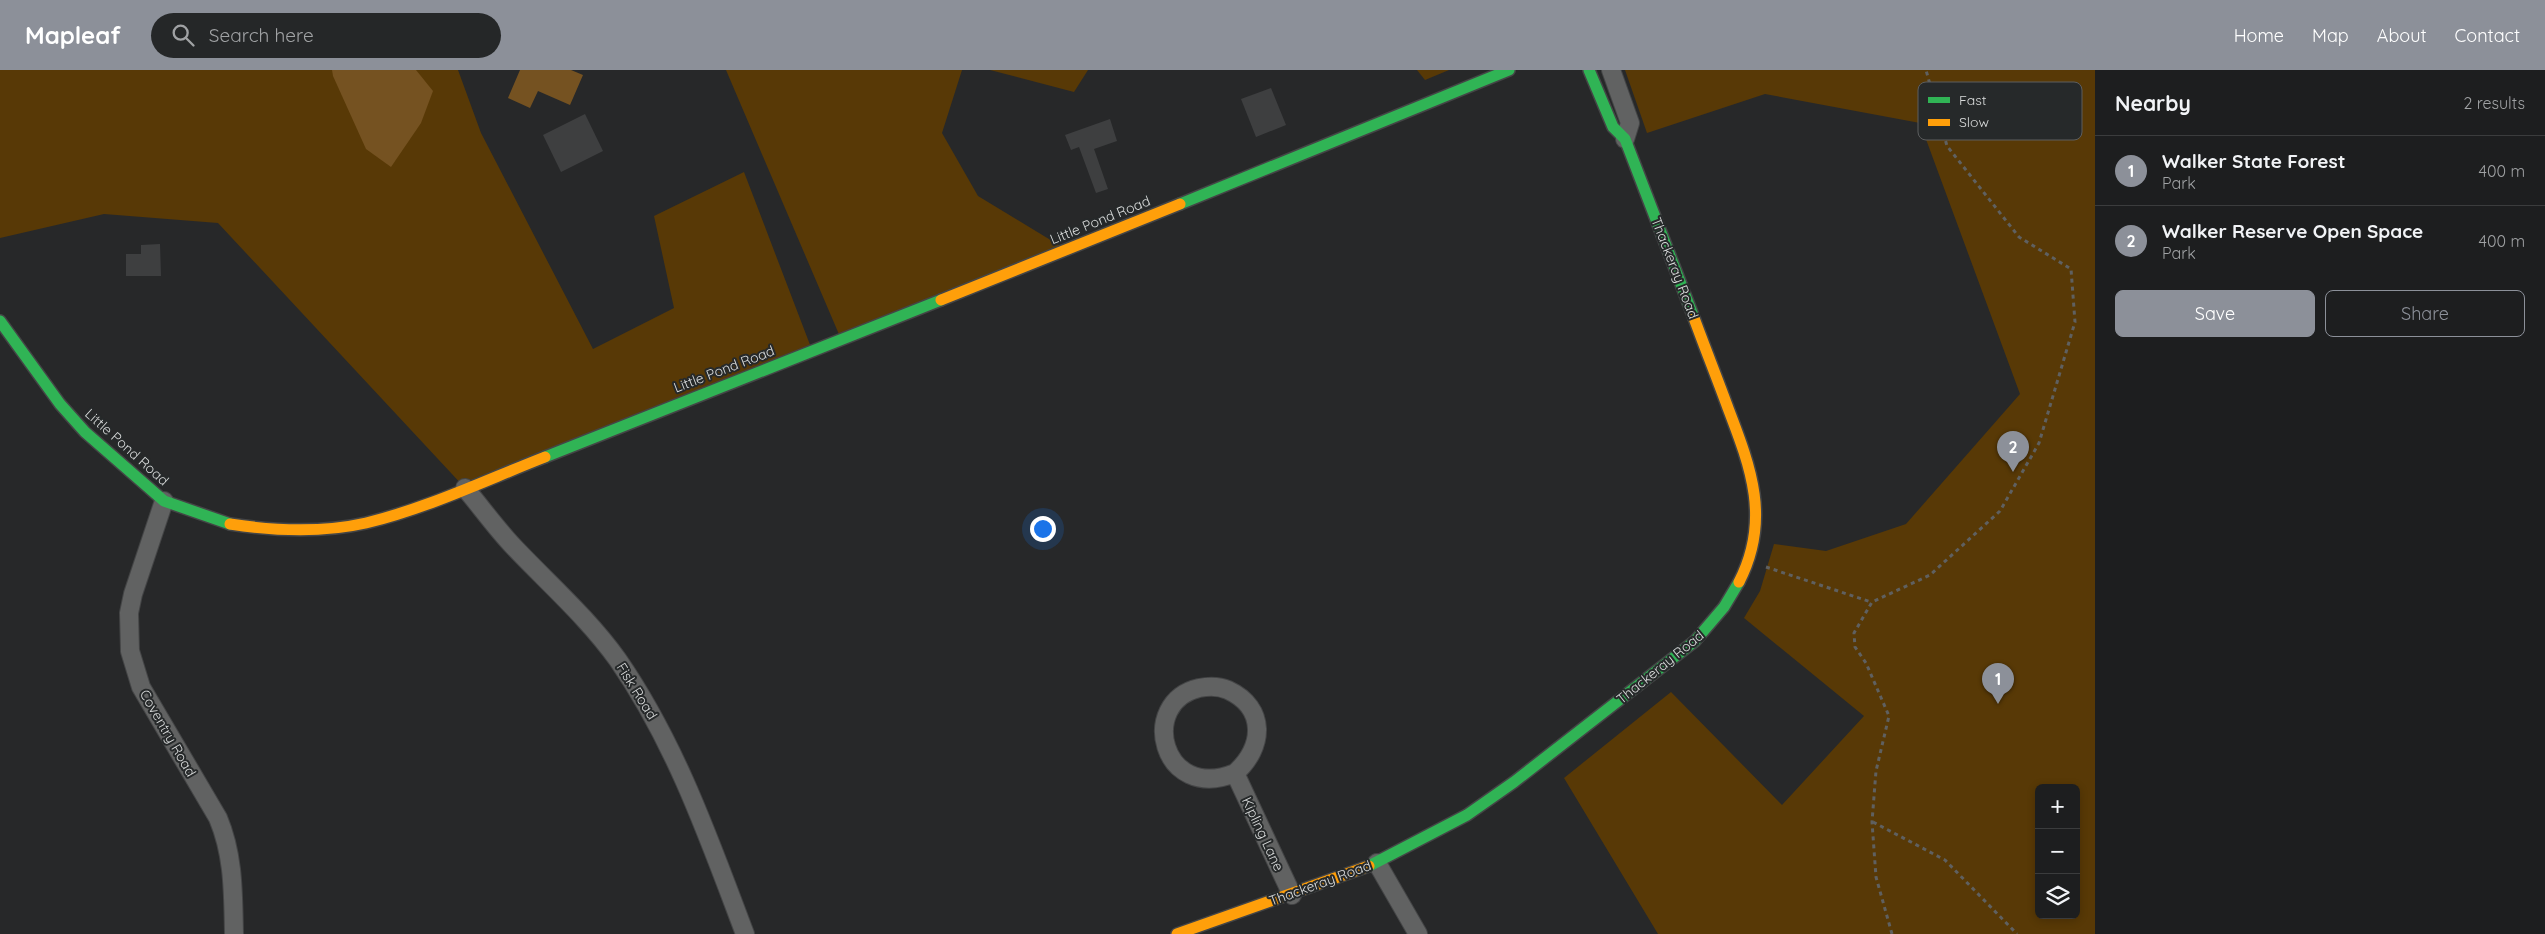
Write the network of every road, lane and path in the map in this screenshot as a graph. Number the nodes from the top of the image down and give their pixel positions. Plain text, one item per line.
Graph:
1 (1509, 70) edge
2 (1590, 70) edge
3 (1611, 70) edge
4 (1625, 139) junction
5 (1945, 140) edge
6 (0, 321) edge
7 (465, 488) junction
8 (164, 501) junction
9 (1749, 561) junction
10 (1872, 602) junction
11 (1235, 773) junction
12 (1872, 822) junction
13 (1377, 863) junction
14 (1292, 895) junction
15 (234, 934) edge
16 (745, 934) edge
17 (1177, 934) edge
18 (1418, 934) edge
19 (1892, 934) edge
20 (2017, 934) edge

1 - 7 street, Little Pond Road
2 - 4 street, Thackeray Road
3 - 4 street, Thackeray Road
4 - 9 street, Thackeray Road
5 - 10 path
6 - 8 street, Little Pond Road
7 - 8 street, Little Pond Road
7 - 16 street, Fisk Road
8 - 15 street, Coventry Road
9 - 10 path
9 - 13 street, Thackeray Road
10 - 12 path
11 - 11 street
11 - 14 street, Kipling Lane
12 - 19 path
12 - 20 path
13 - 14 street, Thackeray Road
13 - 18 street
14 - 17 street, Thackeray Road

